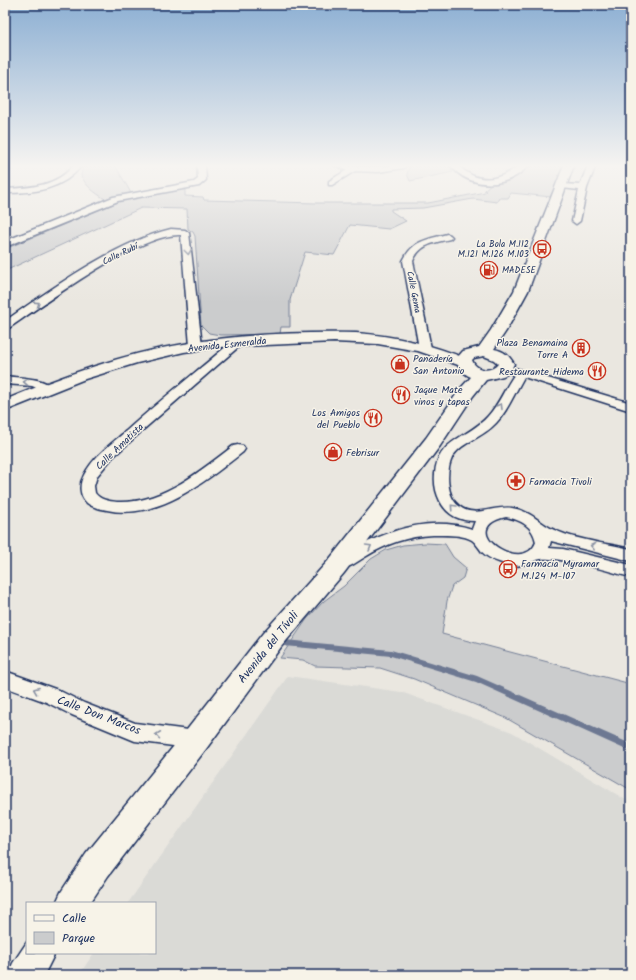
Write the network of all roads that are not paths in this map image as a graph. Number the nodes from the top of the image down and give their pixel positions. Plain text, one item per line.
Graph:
1 (87, 211) edge
2 (552, 211) edge
3 (578, 211) edge
4 (576, 221) dead end
5 (447, 237) dead end
6 (5, 244) edge
7 (5, 326) edge
8 (498, 331) junction
9 (239, 341) junction
10 (196, 346) junction
11 (429, 349) junction
12 (472, 358) junction
13 (509, 366) junction
14 (482, 374) junction
15 (5, 380) edge
16 (46, 388) junction
17 (466, 393) junction
18 (5, 406) edge
19 (631, 407) edge
20 (238, 449) dead end
21 (489, 516) junction
22 (539, 528) junction
23 (479, 538) junction
24 (538, 553) junction
25 (631, 555) edge
26 (336, 567) junction
27 (631, 571) edge
28 (5, 679) edge
29 (196, 740) junction
30 (73, 902) edge
31 (38, 954) edge
32 (25, 975) edge

1 - 6 street
2 - 8 main road
3 - 4 street
5 - 11 street, Calle Gema
7 -> 10 street, Calle Rubí
8 - 12 main road
8 - 13 main road
9 - 10 street, Avenida Esmeralda
9 - 11 street, Avenida Esmeralda
9 - 20 street, Calle Amatista
10 - 16 street, Avenida Esmeralda
11 - 12 street, Avenida Esmeralda
12 - 13 main road
12 - 14 main road
12 - 17 main road
13 - 14 main road
13 - 19 street
21 -> 13 street
14 - 17 main road, Avenida del Tívoli
16 -> 15 street
16 - 18 street, Avenida Esmeralda
17 - 26 main road, Avenida del Tívoli
21 - 22 street
21 - 23 street
22 - 24 street
25 -> 22 street
23 - 24 street
26 -> 23 street
24 - 27 street
26 - 29 main road, Avenida del Tívoli
29 -> 28 street, Calle Don Marcos
29 - 30 main road, Avenida del Tívoli
31 - 32 main road

